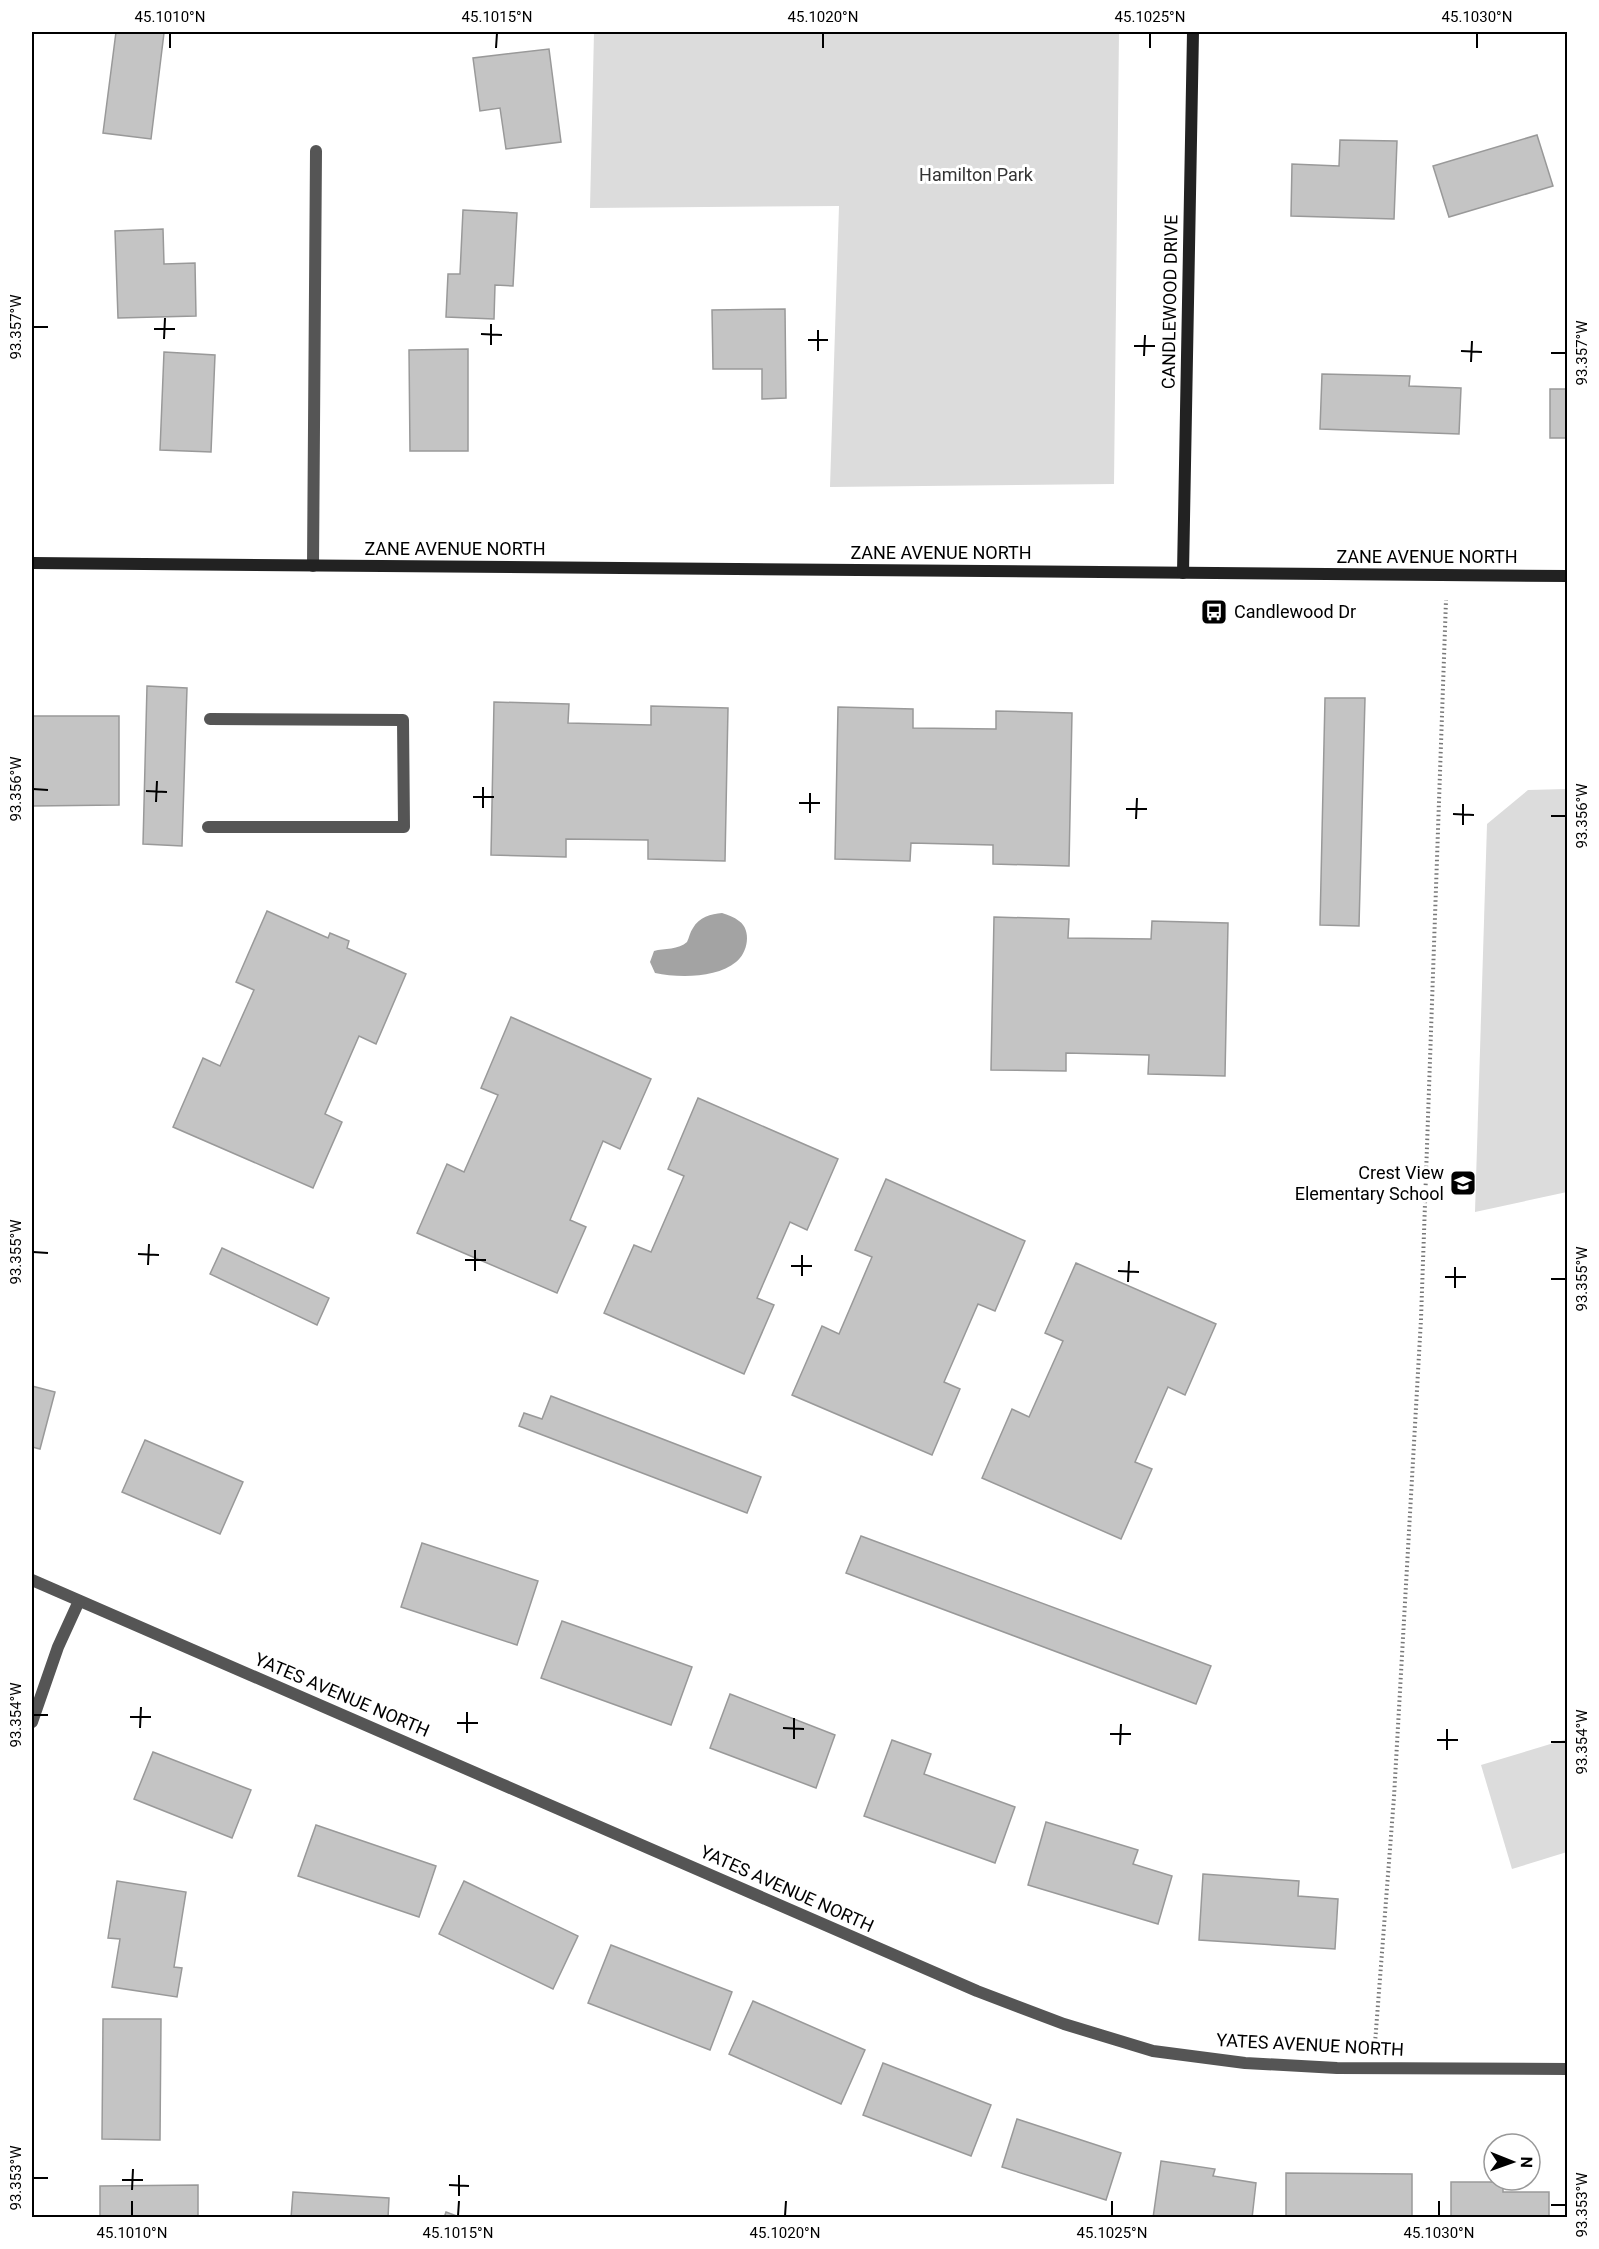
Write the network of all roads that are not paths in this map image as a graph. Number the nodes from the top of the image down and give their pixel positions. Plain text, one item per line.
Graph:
1 (1193, 32) edge
2 (316, 151) dead end
3 (32, 563) edge
4 (314, 566) junction
5 (1183, 573) junction
6 (1568, 576) edge
7 (210, 719) dead end
8 (208, 827) dead end
9 (32, 1580) edge
10 (79, 1601) junction
11 (32, 1722) edge
12 (1568, 2069) edge

1 - 5 main road, CANDLEWOOD DRIVE
2 - 4 street
3 - 4 main road, ZANE AVENUE NORTH
4 - 5 main road, ZANE AVENUE NORTH
5 - 6 main road, ZANE AVENUE NORTH
7 - 8 street
9 - 10 street, YATES AVENUE NORTH
10 - 11 street
10 - 12 street, YATES AVENUE NORTH

